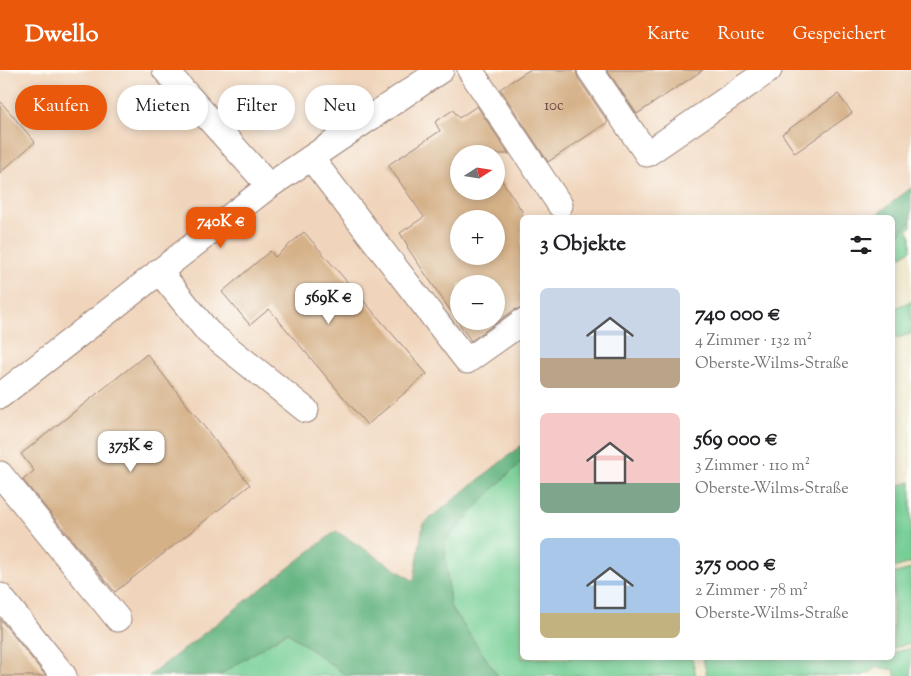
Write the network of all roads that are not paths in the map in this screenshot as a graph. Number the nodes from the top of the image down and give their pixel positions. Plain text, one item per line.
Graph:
1 (165, 70) edge
2 (441, 70) edge
3 (470, 70) edge
4 (590, 70) edge
5 (770, 70) edge
6 (311, 158) junction
7 (268, 186) junction
8 (560, 205) dead end
9 (159, 272) junction
10 (520, 323) edge
11 (0, 396) edge
12 (306, 410) dead end
13 (0, 474) edge
14 (0, 596) edge
15 (118, 619) dead end
16 (64, 676) edge

1 - 7 street
2 - 6 street
3 - 8 street
4 - 5 street
6 - 7 street
6 - 10 street
7 - 9 street
9 - 11 street
9 - 12 street
13 - 15 street
14 - 16 street

